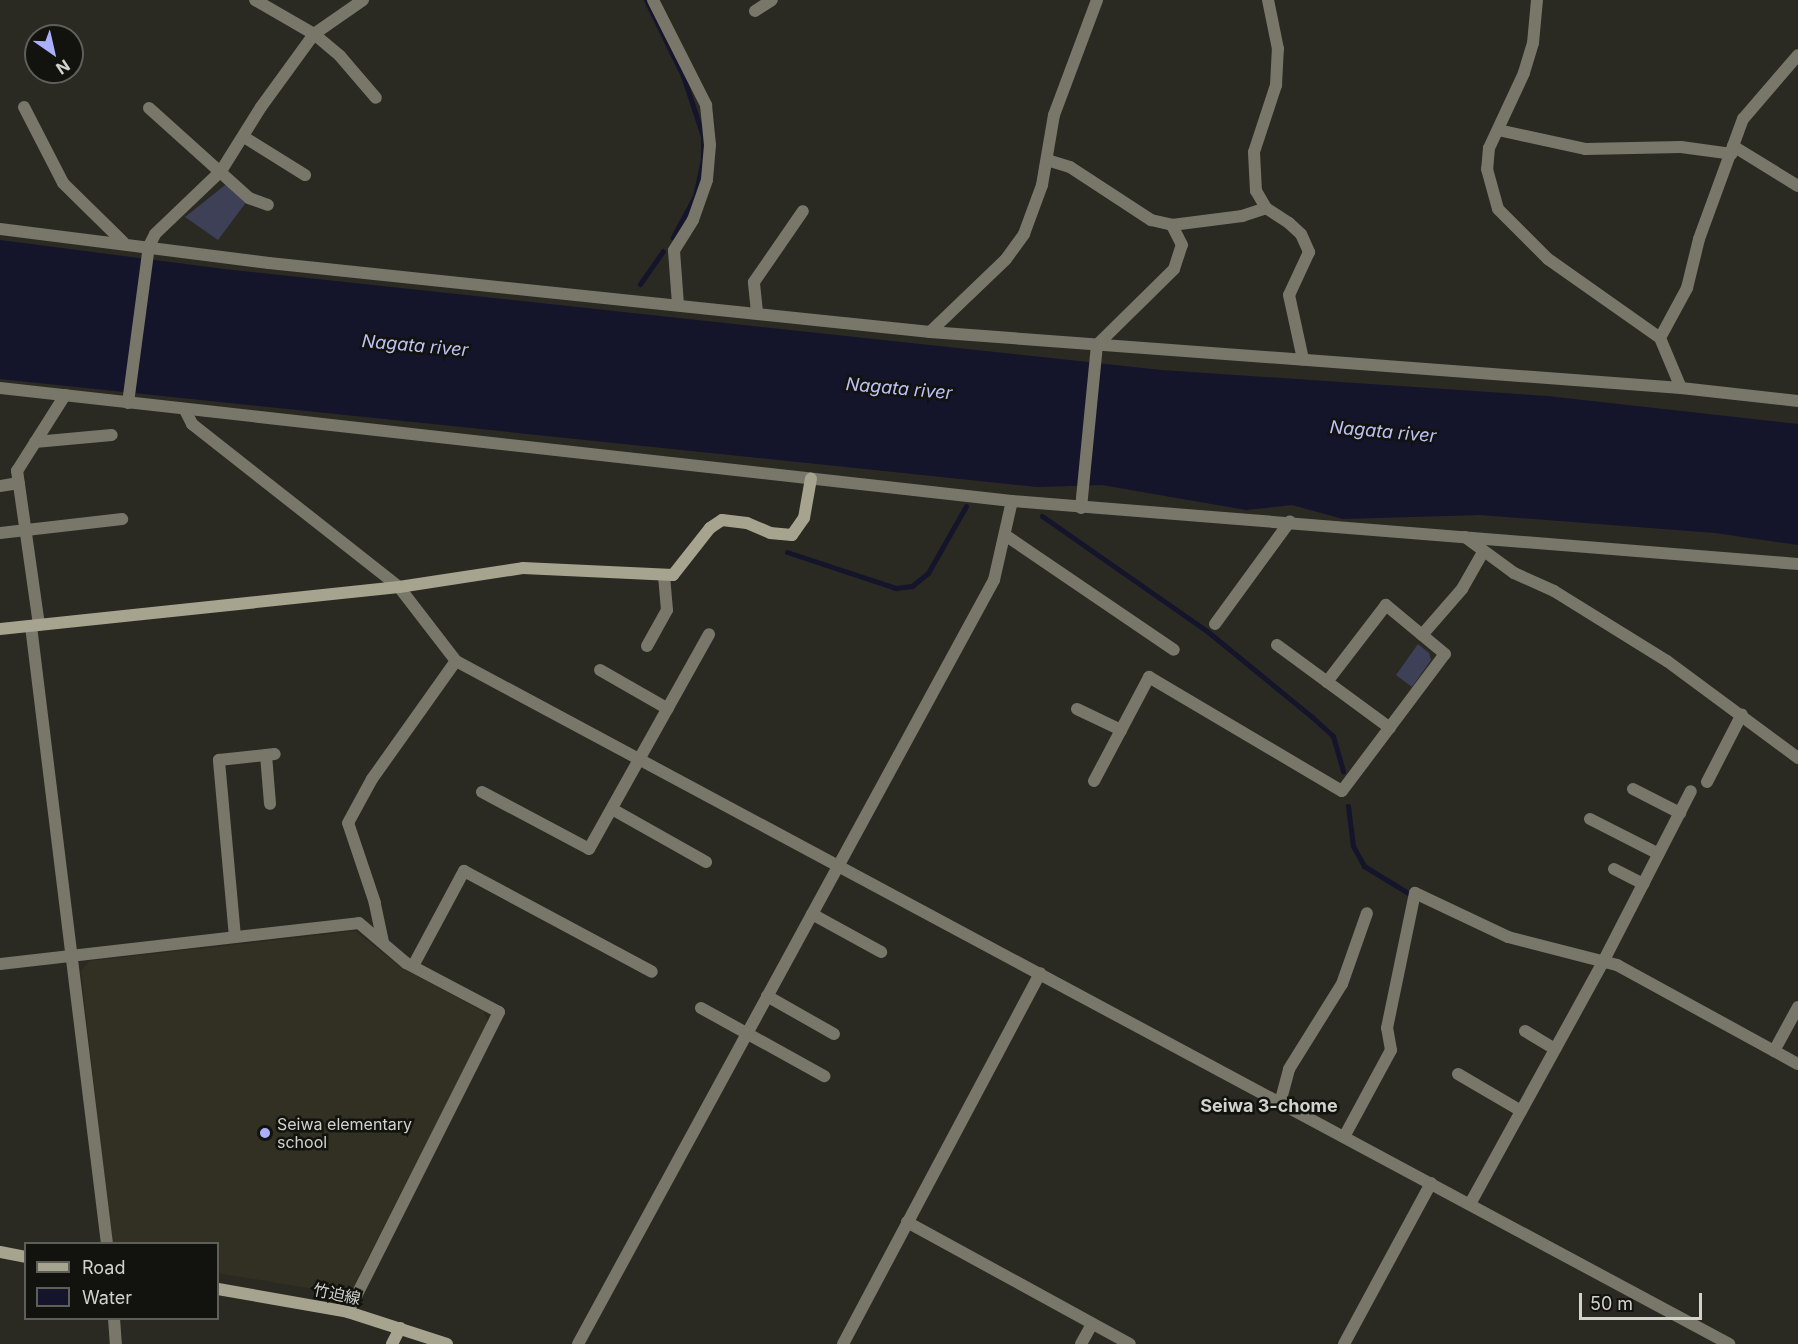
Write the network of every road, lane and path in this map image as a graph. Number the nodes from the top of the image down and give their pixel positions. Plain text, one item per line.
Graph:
1 (255, 0) edge
2 (363, 0) edge
3 (653, 0) edge
4 (772, 0) edge
5 (1097, 0) edge
6 (1268, 0) edge
7 (1537, 0) edge
8 (755, 10) dead end
9 (314, 34) junction
10 (1798, 55) edge
11 (376, 98) dead end
12 (24, 107) dead end
13 (148, 108) dead end
14 (1498, 130) junction
15 (244, 137) junction
16 (1732, 150) junction
17 (1047, 160) junction
18 (221, 171) junction
19 (305, 175) dead end
20 (1798, 186) edge
21 (268, 205) dead end
22 (1266, 208) junction
23 (804, 211) dead end
24 (1172, 225) junction
25 (0, 229) edge
26 (123, 242) junction
27 (148, 249) junction
28 (678, 304) junction
29 (757, 312) junction
30 (930, 332) junction
31 (1660, 338) junction
32 (1097, 345) junction
33 (1303, 359) junction
34 (0, 388) edge
35 (1681, 388) junction
36 (65, 395) junction
37 (129, 400) junction
38 (1798, 401) edge
39 (185, 410) junction
40 (112, 435) dead end
41 (35, 442) junction
42 (811, 479) junction
43 (19, 483) junction
44 (0, 486) edge
45 (1012, 501) junction
46 (1081, 508) junction
47 (122, 519) dead end
48 (1290, 521) junction
49 (25, 530) junction
50 (0, 533) edge
51 (1005, 535) junction
52 (1465, 537) junction
53 (1483, 552) junction
54 (1798, 564) edge
55 (663, 576) junction
56 (399, 587) junction
57 (1215, 624) dead end
58 (35, 625) junction
59 (0, 629) edge
60 (710, 634) dead end
61 (1422, 635) junction
62 (1277, 645) dead end
63 (647, 646) dead end
64 (1174, 650) dead end
65 (456, 661) junction
66 (600, 670) dead end
67 (1327, 682) junction
68 (668, 709) junction
69 (1077, 709) dead end
70 (1742, 714) junction
71 (1390, 728) junction
72 (1121, 730) junction
73 (1798, 758) edge
74 (640, 759) junction
75 (1095, 781) dead end
76 (1707, 782) dead end
77 (1633, 789) dead end
78 (1691, 790) dead end
79 (482, 792) dead end
80 (270, 804) dead end
81 (612, 808) junction
82 (1680, 813) junction
83 (1590, 819) dead end
84 (1659, 854) junction
85 (706, 862) dead end
86 (838, 865) junction
87 (1614, 869) dead end
88 (1643, 884) junction
89 (1367, 913) dead end
90 (812, 914) junction
91 (235, 937) junction
92 (383, 942) junction
93 (881, 952) dead end
94 (73, 957) junction
95 (1603, 962) junction
96 (0, 964) edge
97 (413, 966) junction
98 (652, 972) dead end
99 (1040, 973) junction
100 (767, 996) junction
101 (1798, 1007) edge
102 (701, 1008) dead end
103 (1525, 1031) dead end
104 (747, 1033) junction
105 (834, 1034) dead end
106 (1555, 1049) junction
107 (1774, 1051) junction
108 (1798, 1064) edge
109 (1458, 1074) dead end
110 (824, 1076) dead end
111 (1280, 1102) junction
112 (1521, 1111) junction
113 (1344, 1137) junction
114 (1431, 1183) junction
115 (1470, 1204) junction
116 (907, 1222) junction
117 (107, 1242) edge
118 (0, 1252) edge
119 (24, 1257) edge
120 (219, 1289) edge
121 (348, 1312) junction
122 (114, 1320) edge
123 (1092, 1324) junction
124 (400, 1328) junction
125 (116, 1344) edge
126 (392, 1344) edge
127 (447, 1344) edge
128 (578, 1344) edge
129 (843, 1344) edge
130 (1081, 1344) edge
131 (1130, 1344) edge
132 (1344, 1344) edge
133 (1730, 1344) edge

1 - 9 street
2 - 9 street
3 - 28 street
4 - 8 street
5 - 17 street
6 - 22 street
7 - 14 street
9 - 11 street
9 - 15 street
10 - 16 street
12 - 26 street
13 - 18 street
14 - 16 street
14 - 31 street
15 - 18 street
15 - 19 street
16 - 20 street
16 - 31 street
17 - 24 street
17 - 30 street
18 - 21 street
18 - 27 street
22 - 24 street
22 - 33 street
23 - 29 street
24 - 32 street
25 - 26 street
26 - 27 street
27 - 28 street
27 - 37 street
28 - 29 street
29 - 30 street
30 - 32 street
31 - 35 street
32 - 33 street
32 - 46 street
33 - 35 street
34 - 36 street
35 - 38 street
36 - 37 street
36 - 41 street
37 - 39 street
39 - 42 street
39 - 56 street
40 - 41 street
41 - 43 street
42 - 45 street
42 - 55 street
43 - 44 street
43 - 49 street
45 - 46 street
45 - 51 street
46 - 48 street
47 - 49 street
48 - 52 street
48 - 57 street
49 - 50 street
49 - 58 street
51 - 64 street
51 - 86 street
52 - 53 street
52 - 54 street
53 - 61 street
53 - 70 street
55 - 56 street
55 - 63 street
56 - 58 street
56 - 65 street
58 - 59 street
58 - 94 street
60 - 68 street
61 - 67 street
61 - 71 street
62 - 67 street
65 - 74 street
65 - 92 street
66 - 68 street
67 - 71 street
68 - 74 street
69 - 72 street
70 - 73 street
70 - 76 street
71 - 72 street
72 - 75 street
74 - 81 street
74 - 86 street
77 - 82 street
78 - 82 street
79 - 81 street
80 - 91 street
81 - 85 street
82 - 84 street
83 - 84 street
84 - 88 street
86 - 90 street
86 - 99 street
87 - 88 street
88 - 95 street
89 - 111 street
90 - 93 street
90 - 100 street
91 - 92 street
91 - 94 street
92 - 97 street
94 - 96 street
94 - 117 street
95 - 106 street
95 - 107 street
95 - 113 street
97 - 98 street
97 - 121 street
99 - 111 street
99 - 116 street
100 - 104 street
100 - 105 street
101 - 107 street
102 - 104 street
103 - 106 street
104 - 110 street
104 - 128 street
106 - 112 street
107 - 108 street
109 - 112 street
111 - 113 street
112 - 115 street
113 - 114 street
114 - 115 street
114 - 132 street
115 - 133 street
116 - 123 street
116 - 129 street
118 - 119 street
120 - 121 street, 竹迫線
121 - 124 street, 竹迫線
122 - 125 street
123 - 130 street
123 - 131 street
124 - 126 street
124 - 127 street, 竹迫線

